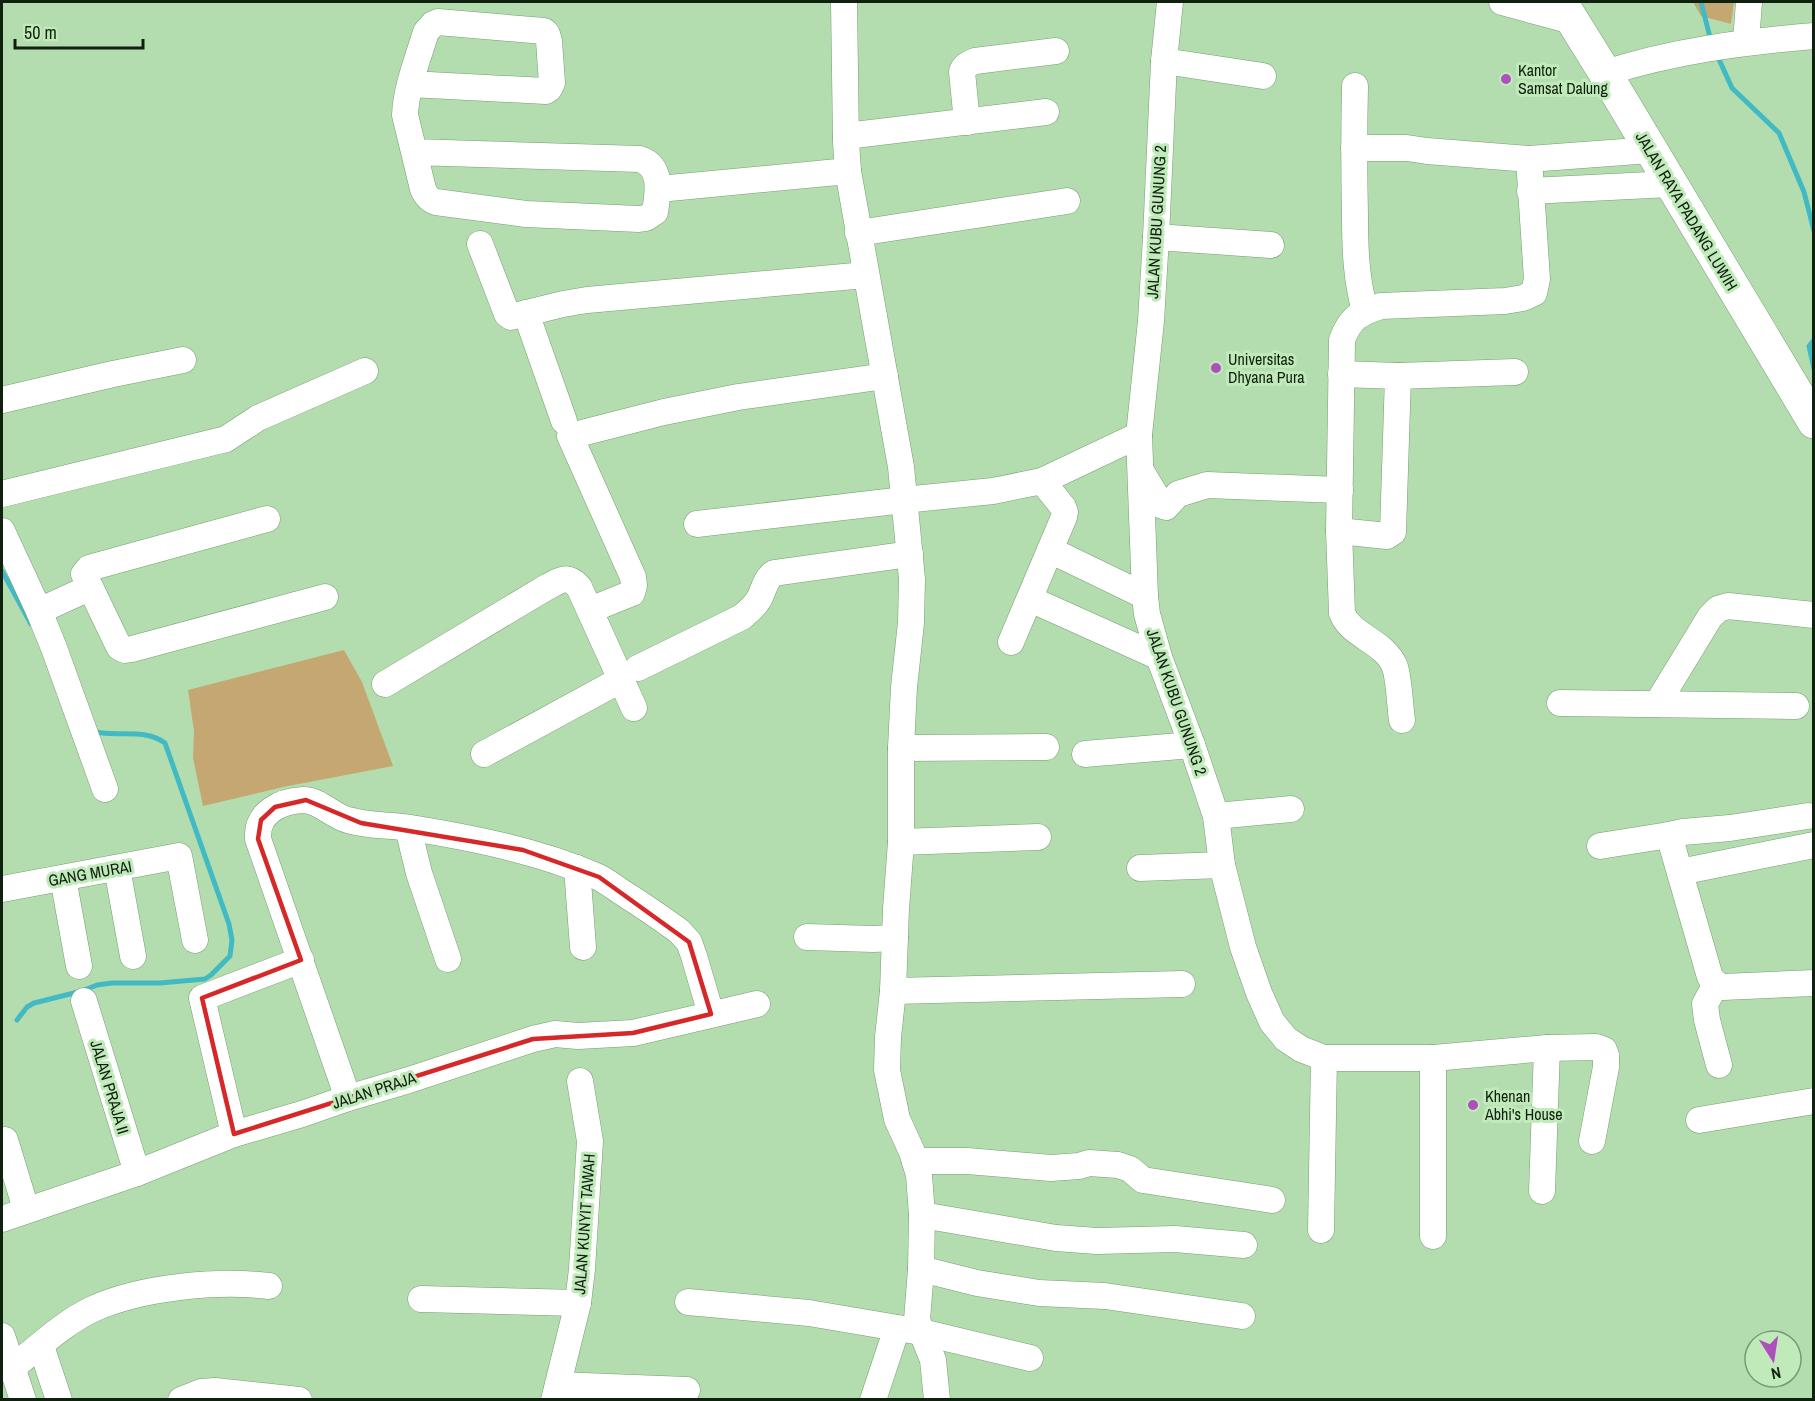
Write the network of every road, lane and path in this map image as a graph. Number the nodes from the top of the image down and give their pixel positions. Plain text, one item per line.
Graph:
1 (844, 2) edge
2 (1170, 2) edge
3 (1502, 2) edge
4 (1749, 2) edge
5 (1566, 11) edge
6 (1814, 36) edge
7 (1746, 42) junction
8 (1056, 51) dead end
9 (1164, 61) junction
10 (1605, 73) junction
11 (1263, 76) dead end
12 (410, 84) junction
13 (1355, 86) dead end
14 (1046, 112) dead end
15 (967, 122) junction
16 (846, 136) junction
17 (1354, 148) junction
18 (1651, 150) junction
19 (414, 152) junction
20 (1529, 159) junction
21 (848, 171) junction
22 (1670, 184) junction
23 (659, 189) junction
24 (1530, 191) junction
25 (1067, 201) dead end
26 (858, 233) junction
27 (1156, 237) junction
28 (480, 244) dead end
29 (1271, 245) dead end
30 (866, 274) junction
31 (1365, 311) junction
32 (526, 313) junction
33 (183, 360) dead end
34 (365, 371) dead end
35 (1515, 372) dead end
36 (1341, 374) junction
37 (885, 376) junction
38 (1398, 376) junction
39 (2, 400) edge
40 (564, 421) dead end
41 (1814, 422) edge
42 (1139, 435) junction
43 (1139, 468) junction
44 (1042, 481) junction
45 (1340, 490) junction
46 (2, 494) edge
47 (904, 500) junction
48 (267, 519) dead end
49 (697, 524) dead end
50 (2, 531) edge
51 (1339, 531) junction
52 (1050, 550) junction
53 (910, 554) junction
54 (89, 588) junction
55 (1145, 596) junction
56 (325, 597) dead end
57 (1030, 599) junction
58 (590, 610) junction
59 (39, 611) junction
60 (1814, 615) edge
61 (1011, 642) dead end
62 (1159, 657) junction
63 (630, 674) junction
64 (385, 684) dead end
65 (1560, 703) dead end
66 (1657, 704) junction
67 (1796, 706) dead end
68 (634, 708) dead end
69 (1402, 720) dead end
70 (1192, 745) junction
71 (1046, 747) dead end
72 (901, 748) junction
73 (484, 754) dead end
74 (1085, 754) dead end
75 (105, 789) dead end
76 (1291, 809) dead end
77 (1216, 816) junction
78 (1808, 816) dead end
79 (408, 828) junction
80 (1669, 836) junction
81 (1038, 837) dead end
82 (901, 842) junction
83 (1814, 845) edge
84 (1600, 846) dead end
85 (1222, 865) junction
86 (117, 868) junction
87 (577, 868) junction
88 (1140, 868) dead end
89 (1680, 872) junction
90 (63, 878) junction
91 (2, 889) edge
92 (807, 937) dead end
93 (895, 938) junction
94 (195, 940) dead end
95 (583, 947) dead end
96 (133, 956) dead end
97 (448, 959) dead end
98 (301, 960) junction
99 (79, 966) dead end
100 (1182, 984) dead end
101 (1716, 984) junction
102 (1814, 984) edge
103 (893, 991) junction
104 (84, 1001) dead end
105 (757, 1004) dead end
106 (711, 1014) junction
107 (1547, 1048) junction
108 (1324, 1058) junction
109 (1433, 1058) junction
110 (1719, 1065) dead end
111 (580, 1082) dead end
112 (348, 1098) junction
113 (1814, 1101) edge
114 (1699, 1119) dead end
115 (234, 1134) junction
116 (5, 1140) dead end
117 (1592, 1141) dead end
118 (915, 1161) junction
119 (136, 1173) junction
120 (1542, 1191) dead end
121 (1272, 1200) dead end
122 (26, 1209) junction
123 (922, 1215) junction
124 (2, 1219) edge
125 (1321, 1230) dead end
126 (1433, 1236) dead end
127 (1244, 1245) dead end
128 (921, 1269) junction
129 (269, 1286) dead end
130 (421, 1299) dead end
131 (688, 1302) dead end
132 (578, 1303) junction
133 (1242, 1316) dead end
134 (909, 1330) junction
135 (2, 1336) edge
136 (41, 1346) junction
137 (1030, 1358) dead end
138 (12, 1368) junction
139 (687, 1390) dead end
140 (556, 1392) edge
141 (23, 1400) edge
142 (59, 1400) edge
143 (181, 1400) edge
144 (299, 1400) edge
145 (873, 1400) edge
146 (937, 1400) edge

1 - 16 street
2 - 9 street, JALAN KUBU GUNUNG 2
3 - 5 street
4 - 7 street
5 - 10 main road, JALAN RAYA PADANG LUWIH
6 - 7 street
7 - 10 street
8 - 15 street
9 - 11 street
9 - 27 street, JALAN KUBU GUNUNG 2
10 - 18 main road, JALAN RAYA PADANG LUWIH
12 - 12 street
12 - 19 street
13 - 17 street
14 - 15 street
15 - 16 street
16 - 21 street
17 - 20 street
17 - 31 street
18 - 20 street
18 - 22 main road, JALAN RAYA PADANG LUWIH
19 - 23 street
19 - 23 street
20 - 24 street
21 - 23 street
21 - 26 street
22 - 24 street
22 - 41 main road, JALAN RAYA PADANG LUWIH
24 - 31 street
25 - 26 street
26 - 30 street
27 - 29 street
27 - 42 street, JALAN KUBU GUNUNG 2
28 - 32 street
30 - 32 street
30 - 37 street
31 - 36 street
32 - 40 street
33 - 39 street
34 - 46 street
35 - 38 street
36 - 38 street
36 - 45 street
37 - 47 street
37 - 58 street
38 - 51 street
42 - 43 street, JALAN KUBU GUNUNG 2
42 - 44 street
43 - 45 street
43 - 55 street, JALAN KUBU GUNUNG 2
44 - 47 street
44 - 52 street
45 - 51 street
47 - 49 street
47 - 53 street
48 - 54 street
50 - 59 street
51 - 69 street
52 - 55 street
52 - 57 street
53 - 63 street
53 - 72 street
54 - 56 street
54 - 59 street
55 - 62 street, JALAN KUBU GUNUNG 2
57 - 61 street
57 - 62 street
58 - 63 street
58 - 64 street
59 - 75 street
60 - 66 street
62 - 70 street, JALAN KUBU GUNUNG 2
63 - 68 street
63 - 73 street
65 - 66 street
66 - 67 street
70 - 74 street
70 - 77 street, JALAN KUBU GUNUNG 2
71 - 72 street
72 - 82 street
76 - 77 street
77 - 85 street, JALAN KUBU GUNUNG 2
78 - 80 street
79 - 87 street
79 - 97 street
79 - 98 street
80 - 84 street
80 - 89 street
81 - 82 street
82 - 93 street
83 - 89 street
85 - 88 street
85 - 108 street, JALAN KUBU GUNUNG 2
86 - 90 street, GANG MURAI
86 - 94 street, GANG MURAI
86 - 96 street
87 - 95 street
87 - 106 street
89 - 101 street
90 - 91 street, GANG MURAI
90 - 99 street
92 - 93 street
93 - 103 street
98 - 112 street
98 - 115 street
100 - 103 street
101 - 102 street
101 - 110 street
103 - 118 street
104 - 119 street, JALAN PRAJA II
105 - 106 street, JALAN PRAJA
106 - 112 street, JALAN PRAJA
107 - 109 street, JALAN KUBU GUNUNG 2
107 - 117 street, JALAN KUBU GUNUNG 2
107 - 120 street
108 - 109 street, JALAN KUBU GUNUNG 2
108 - 125 street
109 - 126 street
111 - 132 street, JALAN KUNYIT TAWAH
112 - 115 street, JALAN PRAJA
113 - 114 street
115 - 119 street, JALAN PRAJA
116 - 122 street
118 - 121 street
118 - 123 street
119 - 122 street, JALAN PRAJA
122 - 124 street, JALAN PRAJA
123 - 127 street
123 - 128 street
128 - 133 street
128 - 134 street
129 - 136 street
130 - 132 street
131 - 134 street
132 - 140 street, JALAN KUNYIT TAWAH
134 - 137 street
134 - 145 street
134 - 146 street
135 - 138 street
136 - 138 street
136 - 142 street
138 - 141 street
139 - 140 street
143 - 144 street

